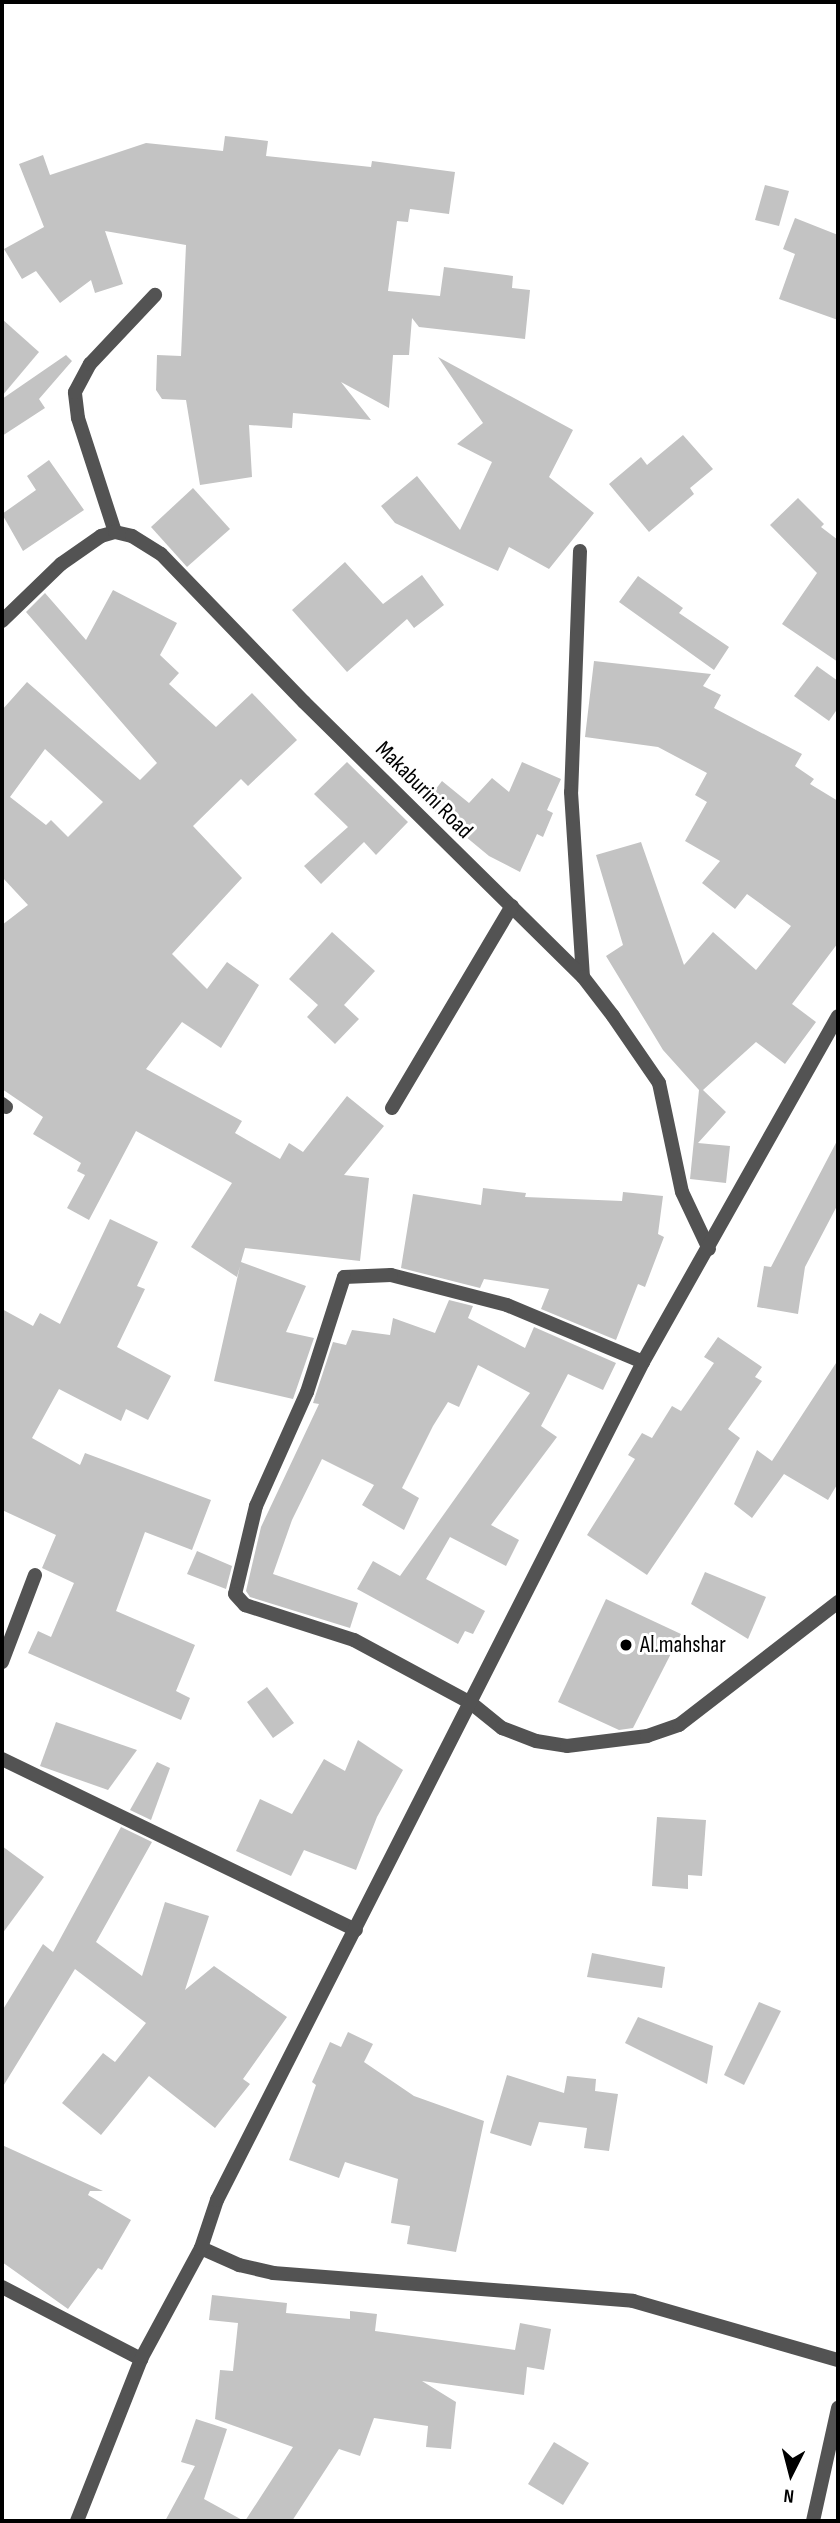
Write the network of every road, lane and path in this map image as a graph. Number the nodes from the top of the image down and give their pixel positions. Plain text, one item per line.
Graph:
1 (155, 295) dead end
2 (115, 532) junction
3 (580, 551) dead end
4 (2, 621) edge
5 (512, 906) junction
6 (583, 977) junction
7 (838, 1016) edge
8 (391, 1108) dead end
9 (709, 1249) junction
10 (643, 1362) junction
11 (35, 1575) dead end
12 (838, 1602) edge
13 (2, 1662) edge
14 (471, 1703) junction
15 (2, 1759) edge
16 (356, 1930) junction
17 (201, 2248) junction
18 (2, 2287) edge
19 (141, 2359) junction
20 (838, 2360) edge
21 (838, 2408) edge
22 (77, 2521) edge
23 (813, 2521) edge

1 - 2 street
2 - 4 street
2 - 5 street, Makaburini Road
3 - 6 street
5 - 6 street, Makaburini Road
5 - 8 street
6 - 9 street, Makaburini Road
7 - 9 street
9 - 10 street
10 - 14 street
10 - 14 street
11 - 13 street
12 - 14 street
14 - 16 street
15 - 16 street
16 - 17 street
17 - 19 street
17 - 20 street
18 - 19 street
19 - 22 street
21 - 23 street

